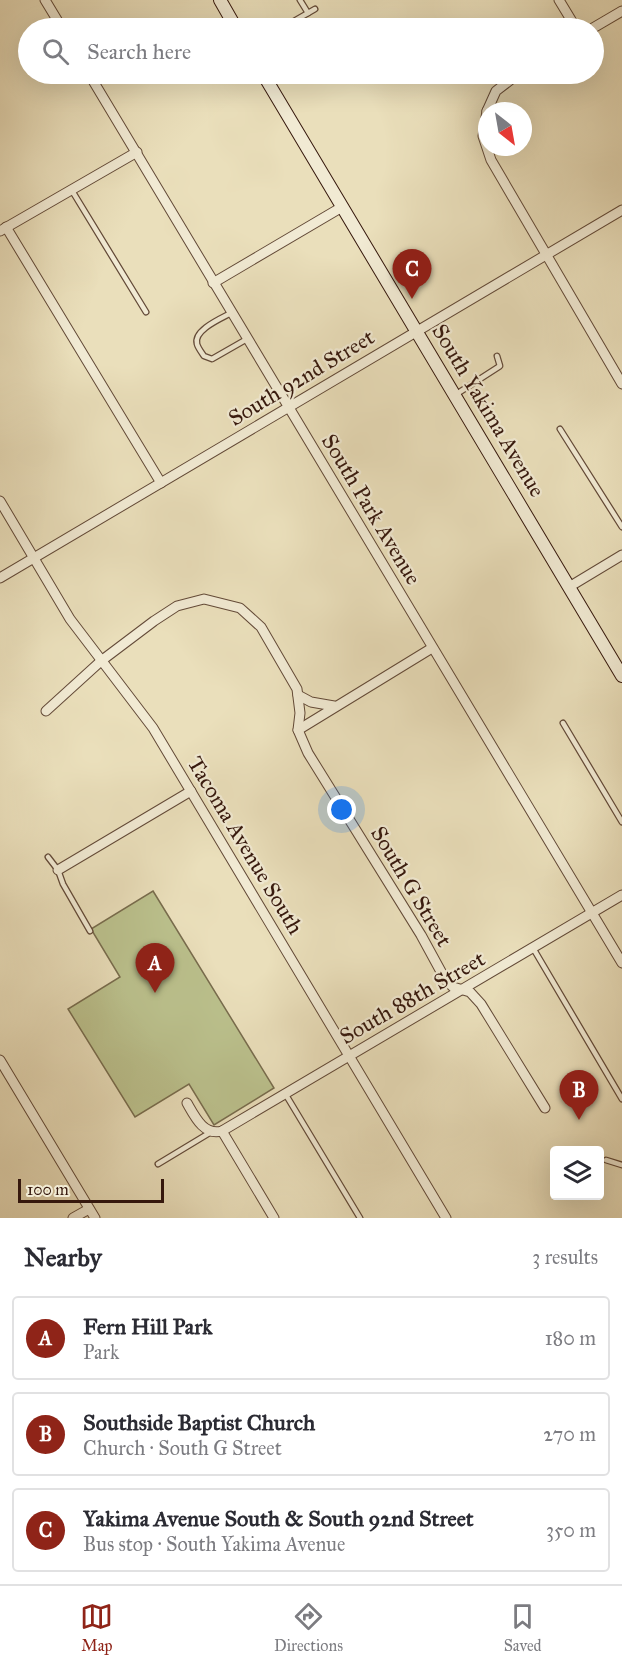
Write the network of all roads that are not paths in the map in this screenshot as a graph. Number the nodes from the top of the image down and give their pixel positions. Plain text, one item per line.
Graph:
1 (45, 0) edge
2 (220, 0) edge
3 (300, 0) edge
4 (559, 0) edge
5 (315, 9) dead end
6 (622, 11) edge
7 (308, 13) junction
8 (56, 18) edge
9 (230, 18) edge
10 (299, 18) edge
11 (570, 18) edge
12 (604, 22) edge
13 (95, 84) edge
14 (269, 84) edge
15 (505, 84) edge
16 (491, 102) edge
17 (137, 152) junction
18 (491, 156) edge
19 (71, 189) junction
20 (342, 207) junction
21 (622, 210) edge
22 (3, 229) edge
23 (546, 255) junction
24 (213, 284) junction
25 (146, 312) dead end
26 (231, 313) junction
27 (417, 331) junction
28 (247, 339) junction
29 (496, 356) dead end
30 (622, 384) edge
31 (455, 395) junction
32 (288, 407) junction
33 (561, 429) dead end
34 (161, 483) junction
35 (0, 501) edge
36 (622, 527) edge
37 (622, 555) edge
38 (33, 558) junction
39 (0, 578) edge
40 (569, 587) junction
41 (432, 648) junction
42 (101, 661) junction
43 (622, 676) edge
44 (298, 695) junction
45 (334, 706) junction
46 (45, 711) dead end
47 (563, 723) dead end
48 (298, 730) junction
49 (191, 791) junction
50 (622, 822) edge
51 (48, 857) dead end
52 (58, 870) junction
53 (622, 895) edge
54 (592, 913) junction
55 (90, 931) dead end
56 (533, 948) junction
57 (622, 963) edge
58 (464, 990) junction
59 (349, 1057) junction
60 (0, 1060) edge
61 (286, 1095) junction
62 (622, 1099) edge
63 (187, 1103) dead end
64 (545, 1108) dead end
65 (222, 1131) junction
66 (211, 1132) junction
67 (606, 1160) dead end
68 (158, 1164) dead end
69 (622, 1165) edge
70 (89, 1209) junction
71 (73, 1218) edge
72 (95, 1218) edge
73 (274, 1218) edge
74 (360, 1218) edge
75 (446, 1218) edge

1 - 8 street
2 - 9 main road
3 - 7 lane
4 - 11 street
5 - 7 lane
6 - 12 street
7 - 10 lane
13 - 17 street, South Park Avenue
14 - 20 main road, South Yakima Avenue
15 - 16 street
17 - 19 street
17 - 24 street, South Park Avenue
18 - 23 street
19 - 22 street
19 - 25 lane
20 - 24 street
20 - 27 main road, South Yakima Avenue
21 - 23 street, South 92nd Street
22 - 34 street
23 - 27 street, South 92nd Street
23 - 30 street
24 - 26 street, South Park Avenue
26 - 28 street, South Park Avenue
26 - 28 lane
27 - 31 main road, South Yakima Avenue
27 - 32 street, South 92nd Street
28 - 32 street, South Park Avenue
29 - 31 lane
31 - 40 main road, South Yakima Avenue
32 - 34 street, South 92nd Street
32 - 41 street, South Park Avenue
33 - 36 lane
34 - 38 street, South 92nd Street
35 - 38 street, Tacoma Avenue South
37 - 40 street
38 - 39 street, South 92nd Street
38 - 42 street, Tacoma Avenue South
40 - 43 main road, South Yakima Avenue
41 - 45 street
41 - 54 street, South Park Avenue
42 - 44 street
42 - 46 street
42 - 49 street, Tacoma Avenue South
44 - 45 street
44 - 48 street
45 - 48 street
47 - 50 lane
48 - 58 street, South G Street
49 - 52 street
49 - 59 street, Tacoma Avenue South
51 - 52 lane
52 - 55 lane
53 - 54 street, South 88th Street
54 - 56 street, South 88th Street
54 - 57 street, South Park Avenue
56 - 58 street, South 88th Street
56 - 62 lane
58 - 59 street, South 88th Street
58 - 64 street, South G Street
59 - 61 street, South 88th Street
59 - 75 street, Tacoma Avenue South
60 - 70 street
61 - 65 street, South 88th Street
61 - 74 lane
63 - 66 street
65 - 66 street
65 - 73 street
66 - 68 lane
67 - 69 lane
70 - 71 street
70 - 72 street

